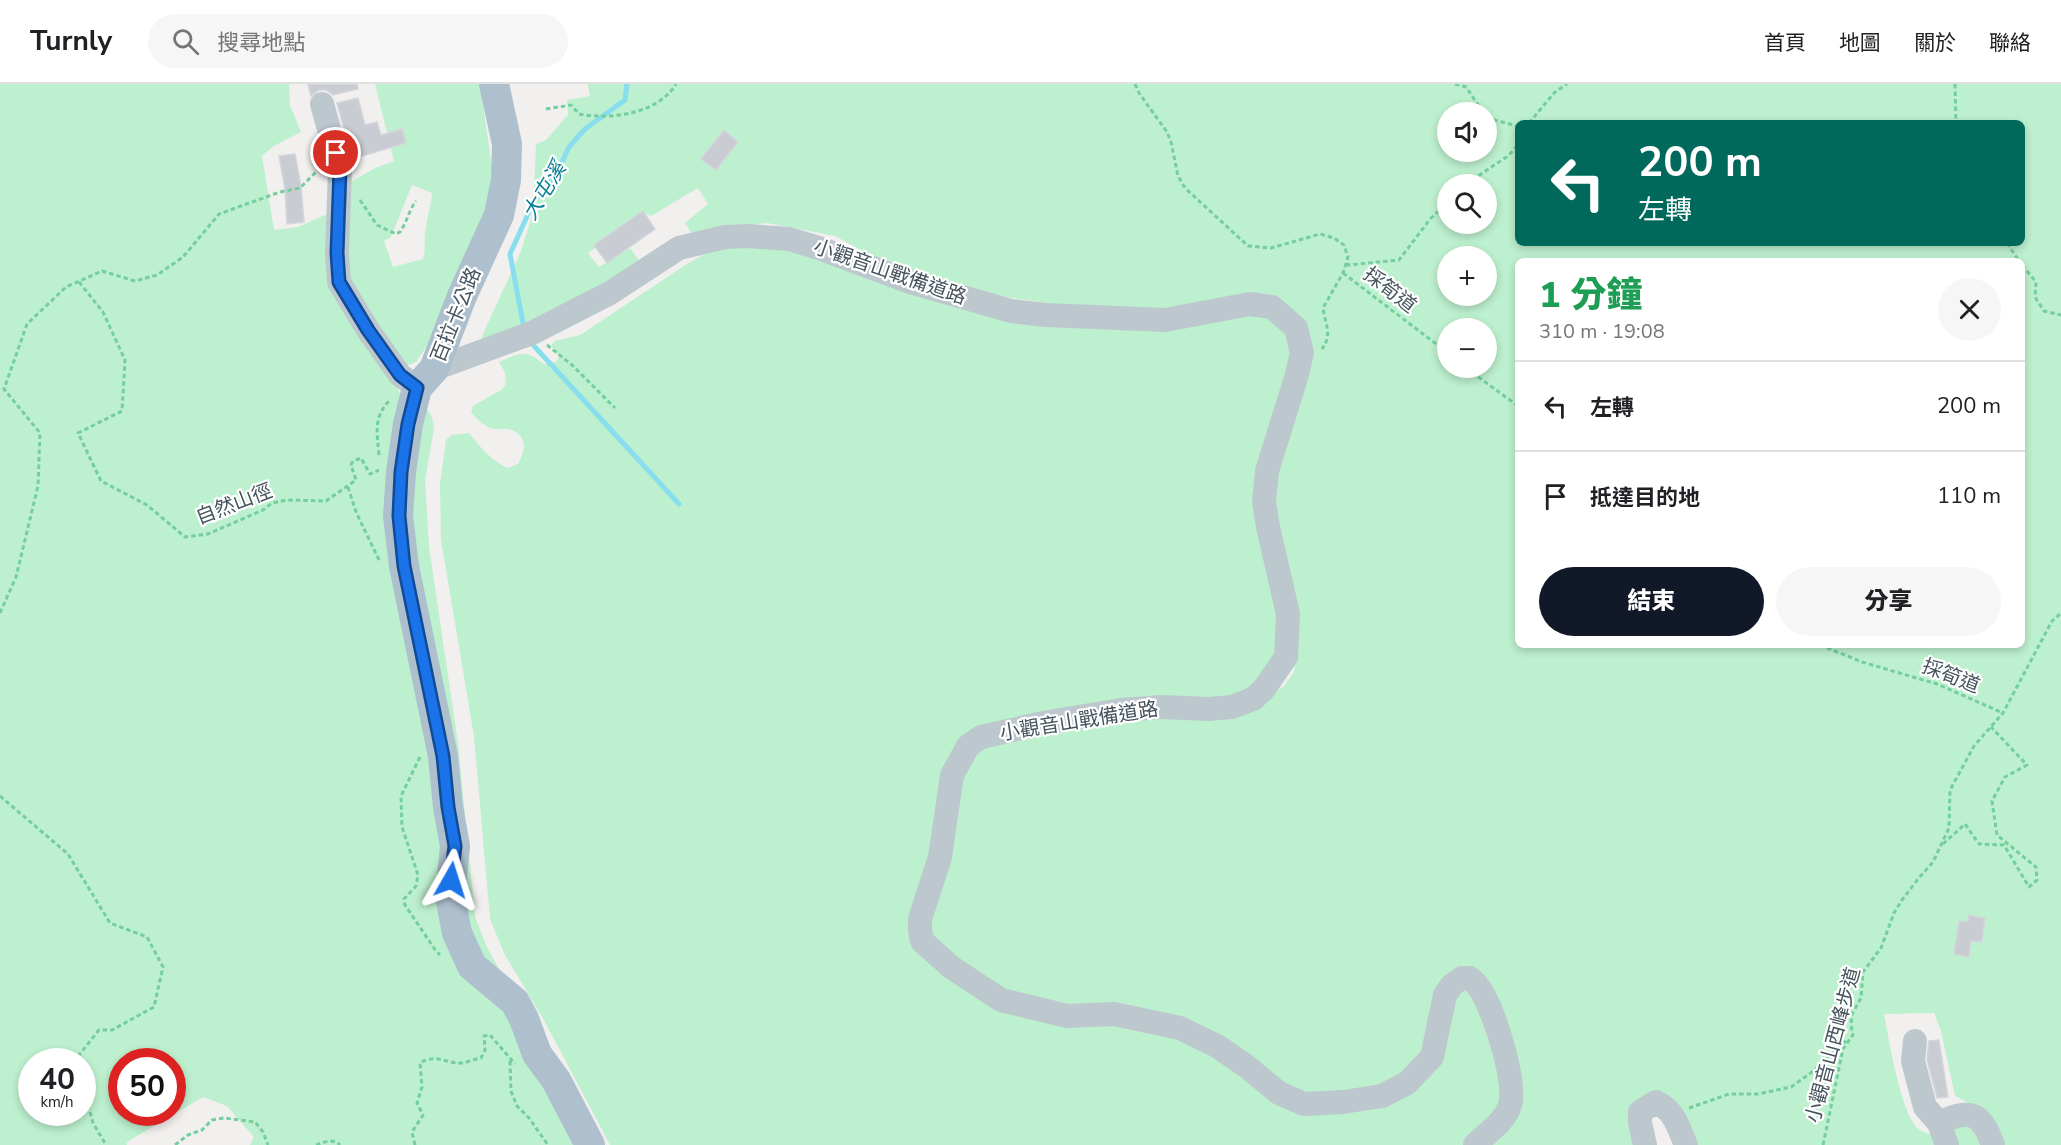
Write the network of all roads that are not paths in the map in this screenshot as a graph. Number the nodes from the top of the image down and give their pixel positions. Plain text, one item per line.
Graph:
1 (494, 84) edge
2 (322, 104) dead end
3 (426, 379) junction
4 (1915, 1041) dead end
5 (1943, 1134) edge
6 (590, 1145) edge
7 (1475, 1145) edge
8 (1645, 1145) edge
9 (1686, 1145) edge
10 (1993, 1145) edge

1 - 3 main road, 百拉卡公路
2 - 3 street
3 - 6 main road, 百拉卡公路
3 - 7 street, 小觀音山戰備道路
4 - 5 street
5 - 10 street
8 - 9 street

